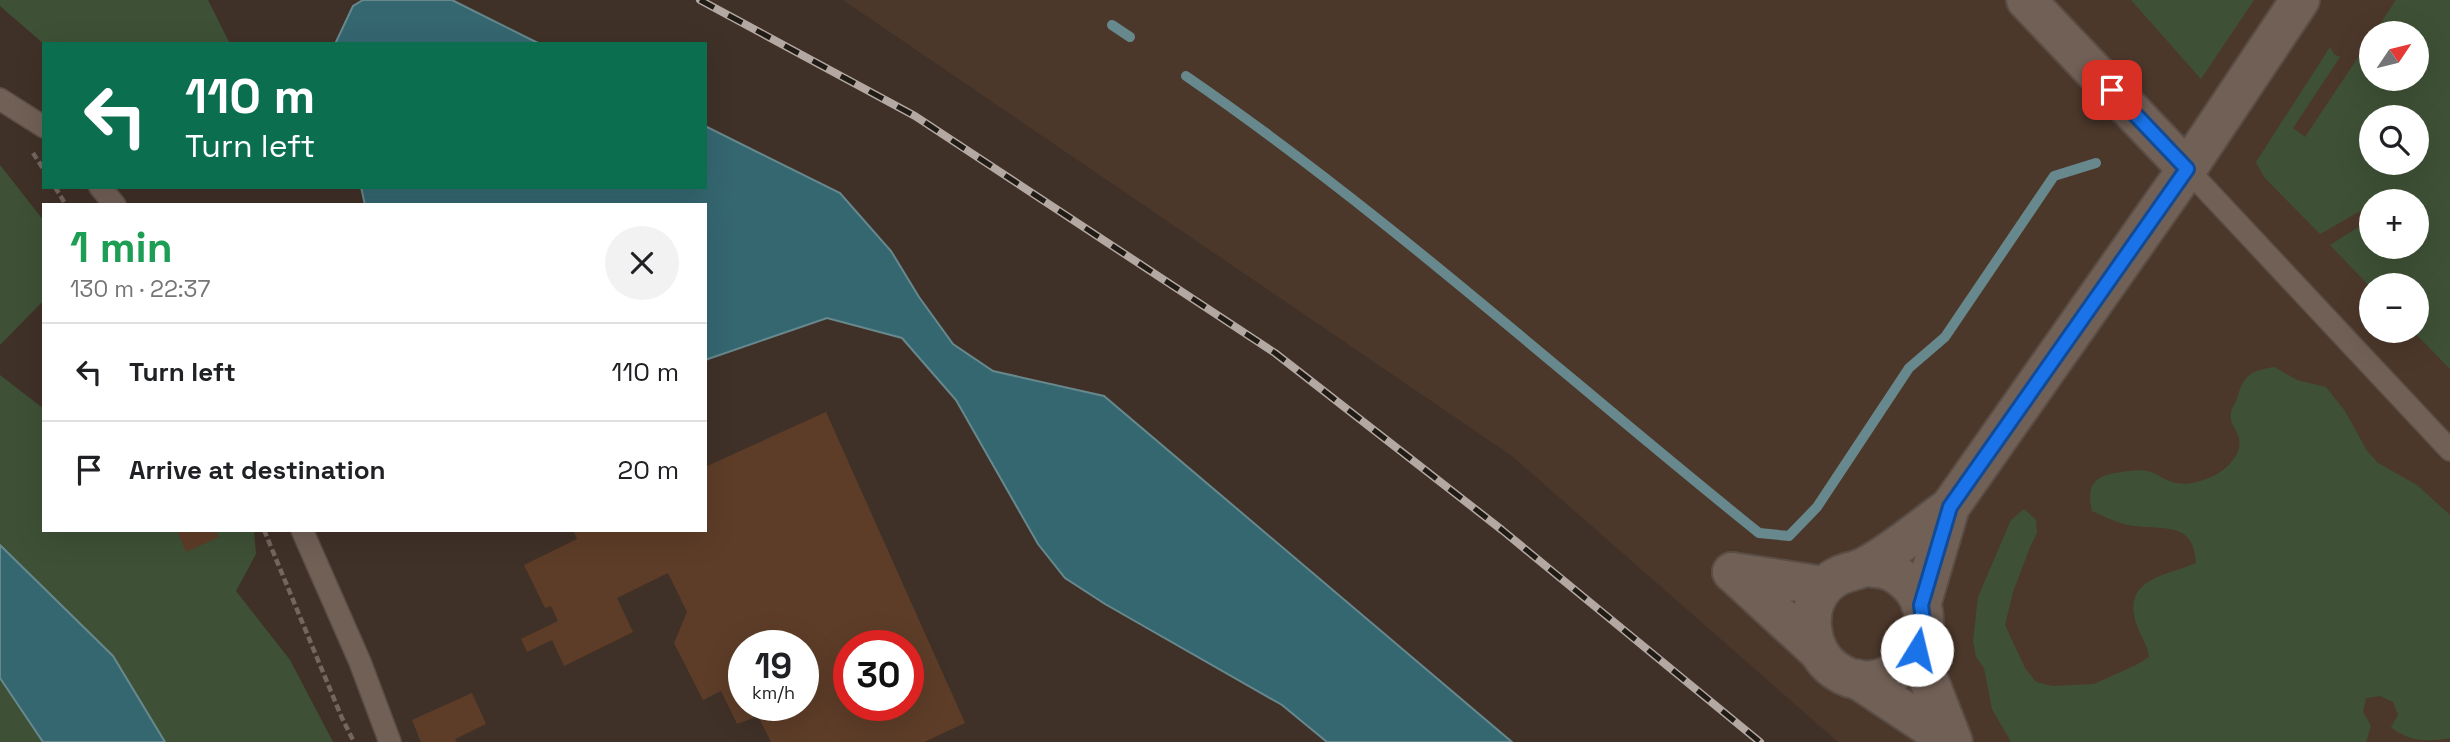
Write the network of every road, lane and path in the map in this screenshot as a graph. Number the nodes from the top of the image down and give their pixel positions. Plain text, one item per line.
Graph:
1 (2026, 0) edge
2 (2300, 0) edge
3 (0, 99) edge
4 (42, 126) edge
5 (2187, 169) junction
6 (102, 189) edge
7 (113, 203) edge
8 (2450, 450) edge
9 (1950, 507) junction
10 (265, 532) edge
11 (303, 532) edge
12 (1866, 567) junction
13 (1824, 586) junction
14 (1921, 605) junction
15 (1917, 650) junction
16 (1819, 652) junction
17 (1857, 679) junction
18 (354, 742) edge
19 (390, 742) edge
20 (1952, 742) edge

1 - 5 street
2 - 5 street
3 - 4 lane
5 - 8 lane
5 - 9 street
6 - 7 lane
9 - 12 street
9 - 14 street
10 - 18 path
11 - 19 lane
12 - 13 street
12 - 14 street
13 - 16 street
13 - 16 street
14 - 15 street
15 - 17 street
15 - 20 street
16 - 17 street
17 - 20 street

